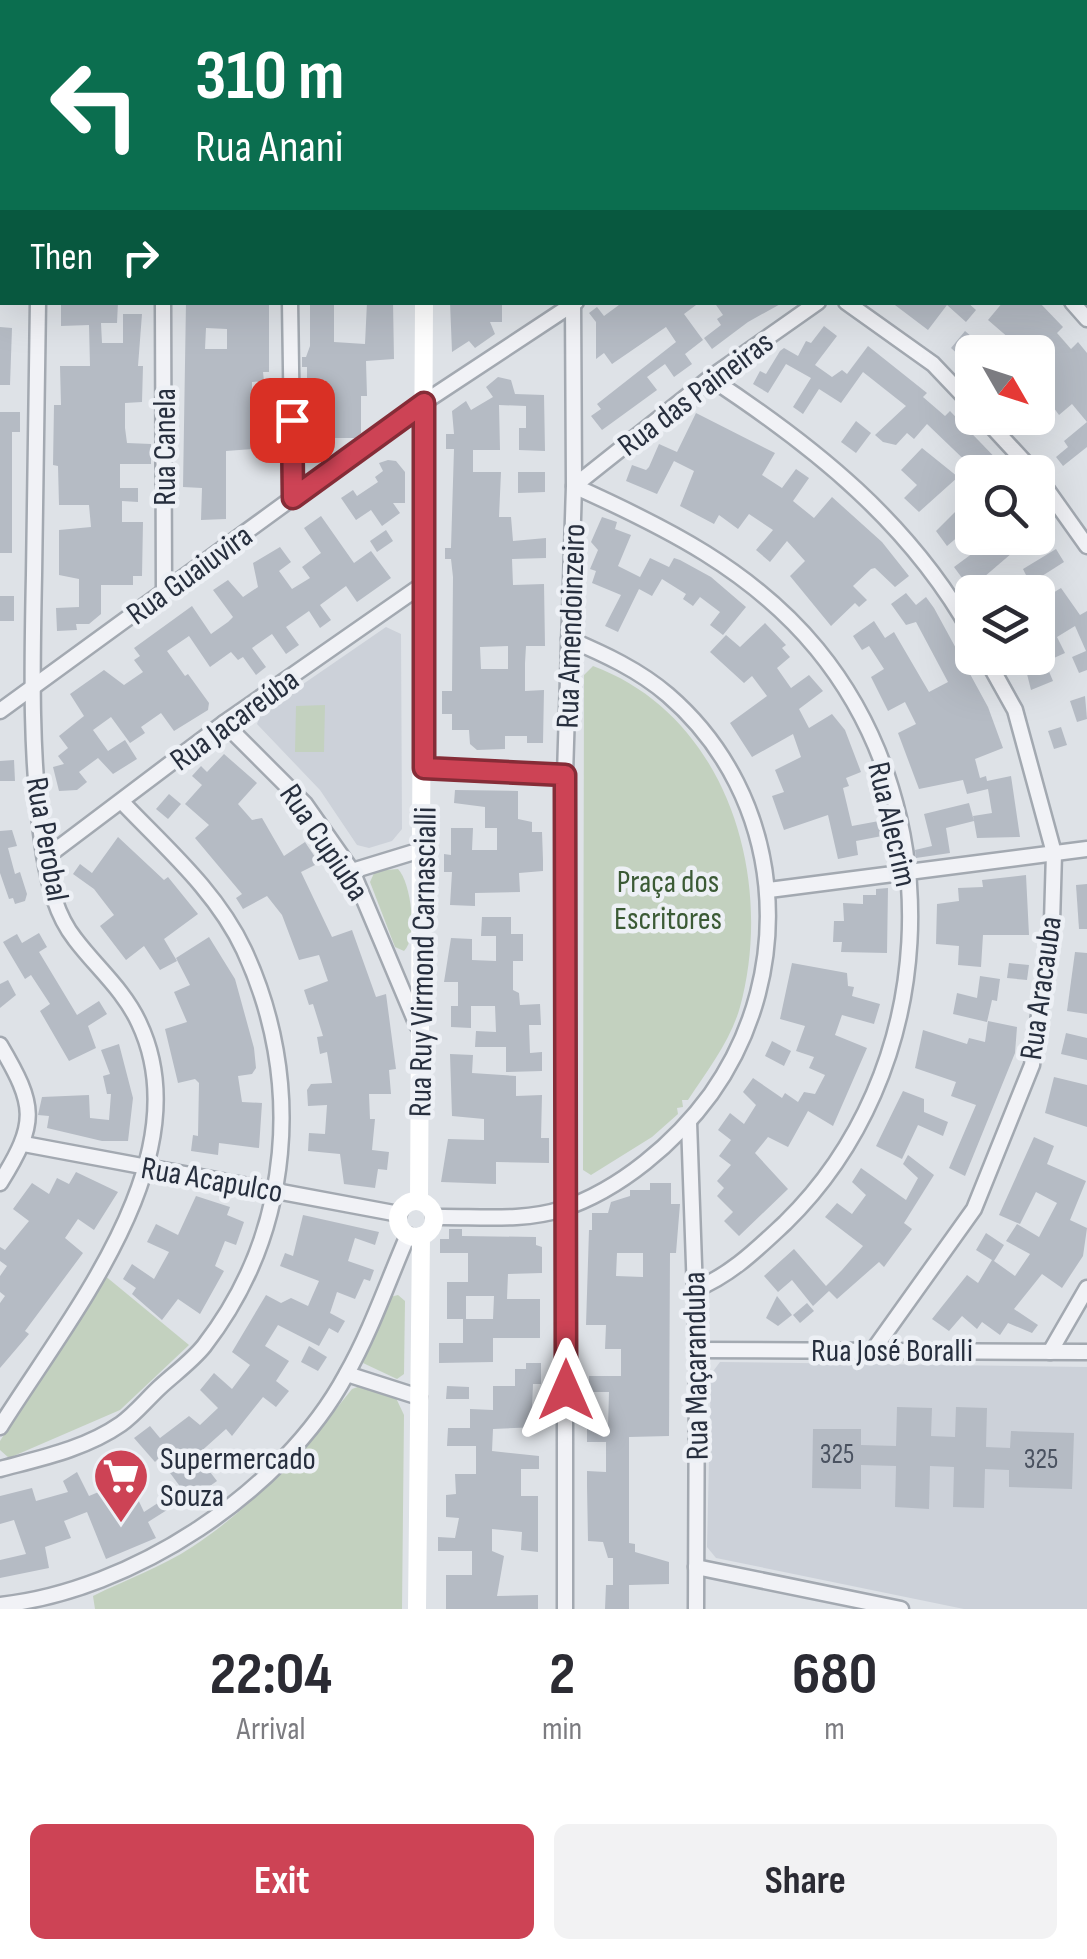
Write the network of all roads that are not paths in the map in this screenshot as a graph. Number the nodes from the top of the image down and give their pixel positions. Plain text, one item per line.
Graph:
1 (38, 305) edge
2 (163, 305) edge
3 (290, 305) edge
4 (424, 305) edge
5 (571, 305) edge
6 (574, 305) edge
7 (814, 305) edge
8 (850, 305) edge
9 (710, 378) junction
10 (955, 387) edge
11 (424, 403) junction
12 (1000, 435) edge
13 (1018, 455) edge
14 (574, 486) junction
15 (293, 498) junction
16 (1055, 501) edge
17 (1087, 546) edge
18 (426, 583) junction
19 (164, 592) junction
20 (955, 607) edge
21 (569, 639) junction
22 (995, 675) edge
23 (32, 688) junction
24 (0, 711) edge
25 (224, 723) junction
26 (424, 768) junction
27 (565, 775) junction
28 (124, 802) junction
29 (1087, 848) edge
30 (424, 849) junction
31 (1054, 853) junction
32 (44, 858) junction
33 (352, 870) junction
34 (909, 871) junction
35 (769, 890) junction
36 (421, 1036) junction
37 (0, 1045) edge
38 (689, 1122) junction
39 (24, 1144) junction
40 (148, 1168) junction
41 (0, 1183) edge
42 (276, 1190) junction
43 (420, 1201) junction
44 (568, 1208) junction
45 (400, 1214) junction
46 (434, 1217) junction
47 (415, 1235) junction
48 (1087, 1288) edge
49 (694, 1290) junction
50 (874, 1349) junction
51 (697, 1350) junction
52 (1050, 1352) junction
53 (1087, 1352) edge
54 (347, 1374) junction
55 (419, 1397) junction
56 (0, 1427) edge
57 (0, 1469) edge
58 (696, 1567) junction
59 (34, 1602) junction
60 (0, 1605) edge
61 (49, 1609) edge
62 (417, 1609) edge
63 (565, 1609) edge
64 (696, 1609) edge
65 (901, 1609) edge

1 - 23 street, Rua Perobal
2 - 19 street, Rua Canela
3 - 15 street
4 - 11 street, Rua Ruy Virmond Carnascialli
5 - 11 street, Rua Guaiuvira
6 - 14 street, Rua Amendoinzeiro
7 - 9 street, Rua das Paineiras
8 - 10 street
9 - 14 street, Rua das Paineiras
9 - 20 street
11 - 15 street, Rua Guaiuvira
11 - 18 street, Rua Ruy Virmond Carnascialli
12 - 13 street
14 - 21 street, Rua Amendoinzeiro
14 - 34 street, Rua Alecrim
15 - 19 street, Rua Guaiuvira
16 - 17 street
18 - 25 street, Rua Jacareúba
18 - 26 street, Rua Ruy Virmond Carnascialli
19 - 23 street, Rua Guaiuvira
21 - 27 street, Rua Amendoinzeiro
21 - 35 street
22 - 31 street, Rua Aracauba
23 - 24 street, Rua Guaiuvira
23 - 32 street, Rua Perobal
25 - 28 street, Rua Jacareúba
25 - 33 street, Rua Cupiuba
26 - 27 street
26 - 30 street, Rua Ruy Virmond Carnascialli
27 - 44 street, Rua Amendoinzeiro
28 - 32 street, Rua Jacareúba
28 - 42 street
29 - 31 street
30 - 33 street
30 - 36 street, Rua Ruy Virmond Carnascialli
31 - 34 street
31 - 50 street, Rua Aracauba
32 - 40 street, Rua Perobal
33 - 36 street, Rua Cupiuba
34 - 35 street
34 - 49 street, Rua Alecrim
35 - 38 street
36 - 43 street, Rua Ruy Virmond Carnascialli
37 - 39 street
38 - 44 street
38 - 49 street, Rua Maçaranduba
39 - 40 street, Rua Acapulco
39 - 41 street
40 - 42 street, Rua Acapulco
40 - 56 street, Rua Perobal
42 - 45 street, Rua Acapulco
42 - 57 street
43 - 45 street
43 - 46 street
44 - 46 street
44 - 63 street, Rua Amendoinzeiro
45 - 47 street
46 - 47 street
47 - 54 street
47 - 55 street
48 - 52 street
49 - 51 street, Rua Maçaranduba
50 - 51 street, Rua José Boralli
50 - 52 street, Rua José Boralli
51 - 58 street, Rua Maçaranduba
52 - 53 street, Rua José Boralli
54 - 55 street
54 - 59 street
55 - 62 street
58 - 64 street, Rua Maçaranduba
58 - 65 street
59 - 60 street
59 - 61 street

